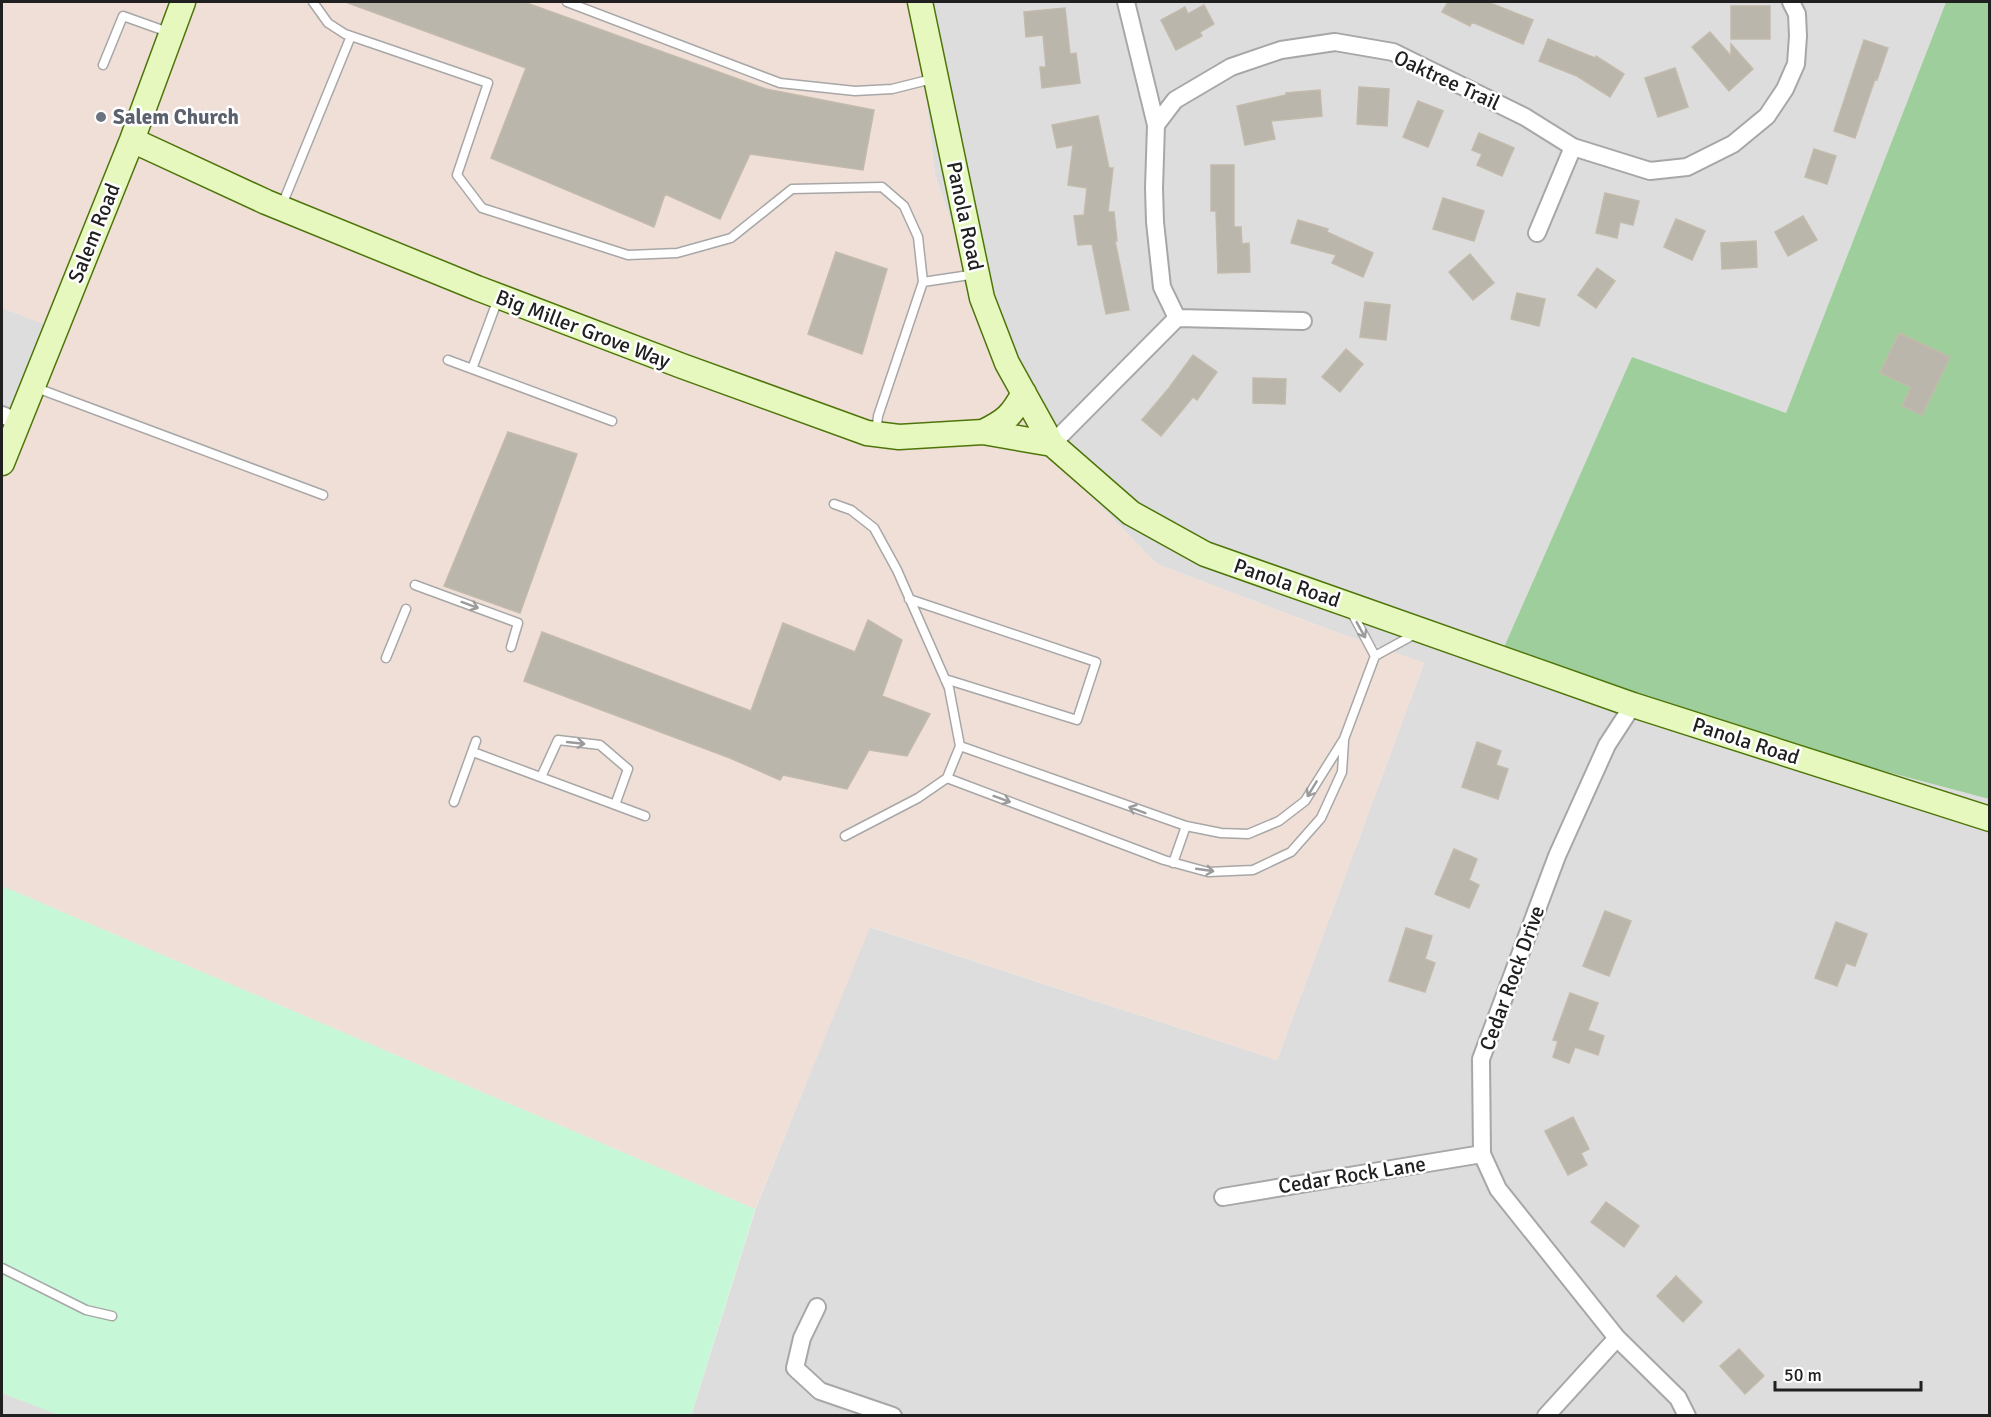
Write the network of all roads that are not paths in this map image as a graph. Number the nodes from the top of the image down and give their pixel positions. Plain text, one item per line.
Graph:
1 (183, 2) edge
2 (313, 2) edge
3 (567, 2) edge
4 (920, 2) edge
5 (1126, 2) edge
6 (1791, 2) edge
7 (172, 33) junction
8 (351, 36) junction
9 (104, 65) dead end
10 (936, 78) junction
11 (1156, 125) junction
12 (132, 140) junction
13 (1573, 147) junction
14 (281, 208) junction
15 (1537, 233) dead end
16 (977, 274) junction
17 (923, 282) junction
18 (498, 297) junction
19 (1177, 318) junction
20 (1303, 321) dead end
21 (448, 360) dead end
22 (472, 369) junction
23 (32, 386) junction
24 (1024, 393) junction
25 (9, 418) edge
26 (612, 421) dead end
27 (983, 432) junction
28 (876, 434) junction
29 (1052, 444) junction
30 (2, 463) edge
31 (323, 495) dead end
32 (834, 504) dead end
33 (415, 585) dead end
34 (909, 599) junction
35 (1347, 604) junction
36 (406, 609) dead end
37 (1421, 630) junction
38 (511, 647) dead end
39 (1375, 656) junction
40 (386, 658) dead end
41 (945, 679) junction
42 (1633, 705) junction
43 (1344, 740) junction
44 (476, 741) dead end
45 (960, 746) junction
46 (472, 752) junction
47 (541, 777) junction
48 (947, 778) junction
49 (454, 802) dead end
50 (615, 805) junction
51 (645, 816) dead end
52 (1989, 819) edge
53 (1186, 826) junction
54 (845, 836) dead end
55 (1173, 863) junction
56 (1482, 1154) junction
57 (1223, 1197) dead end
58 (2, 1268) edge
59 (817, 1307) dead end
60 (112, 1316) dead end
61 (1617, 1338) junction
62 (863, 1410) edge
63 (893, 1416) edge
64 (1546, 1416) edge
65 (1687, 1416) edge

1 - 7 street, Salem Road
2 - 8 lane
3 - 10 lane
4 - 10 street, Panola Road
5 - 11 street
6 - 13 street, Oaktree Trail
7 - 9 lane
7 - 12 street, Salem Road
8 - 14 lane
8 - 17 lane
10 - 16 street, Panola Road
11 - 13 street, Oaktree Trail
11 - 19 street
12 - 14 street, Big Miller Grove Way
12 - 23 street, Salem Road
13 - 15 street
14 - 18 street, Big Miller Grove Way
16 - 17 lane
16 - 24 street, Panola Road
17 - 28 lane
18 - 22 lane
18 - 28 street, Big Miller Grove Way
19 - 20 street
19 - 29 street
21 - 22 lane
22 - 26 lane
23 - 25 street, Salem Road
23 - 31 lane
24 - 27 street
24 - 29 street, Panola Road
25 - 30 street, Salem Road
27 - 28 street, Big Miller Grove Way
27 - 29 street, Big Miller Grove Way
29 - 35 street, Panola Road
32 - 34 lane
33 -> 38 lane
34 - 41 lane
34 - 41 lane
35 - 37 street, Panola Road
35 -> 39 lane
36 - 40 lane
37 - 39 lane
37 - 42 street, Panola Road
39 - 43 lane
41 - 45 lane
42 - 52 street, Panola Road
42 - 56 street, Cedar Rock Drive
43 -> 53 lane
55 -> 43 lane
44 - 46 lane
45 - 48 lane
53 -> 45 lane
46 - 47 lane
46 - 49 lane
47 - 50 lane
47 -> 50 lane
48 - 54 lane
48 -> 55 lane
50 - 51 lane
53 - 55 lane
56 - 57 street, Cedar Rock Lane
56 - 61 street, Cedar Rock Drive
58 - 60 lane
59 - 62 street
61 - 64 street
61 - 65 street, Cedar Rock Drive
62 - 63 street

